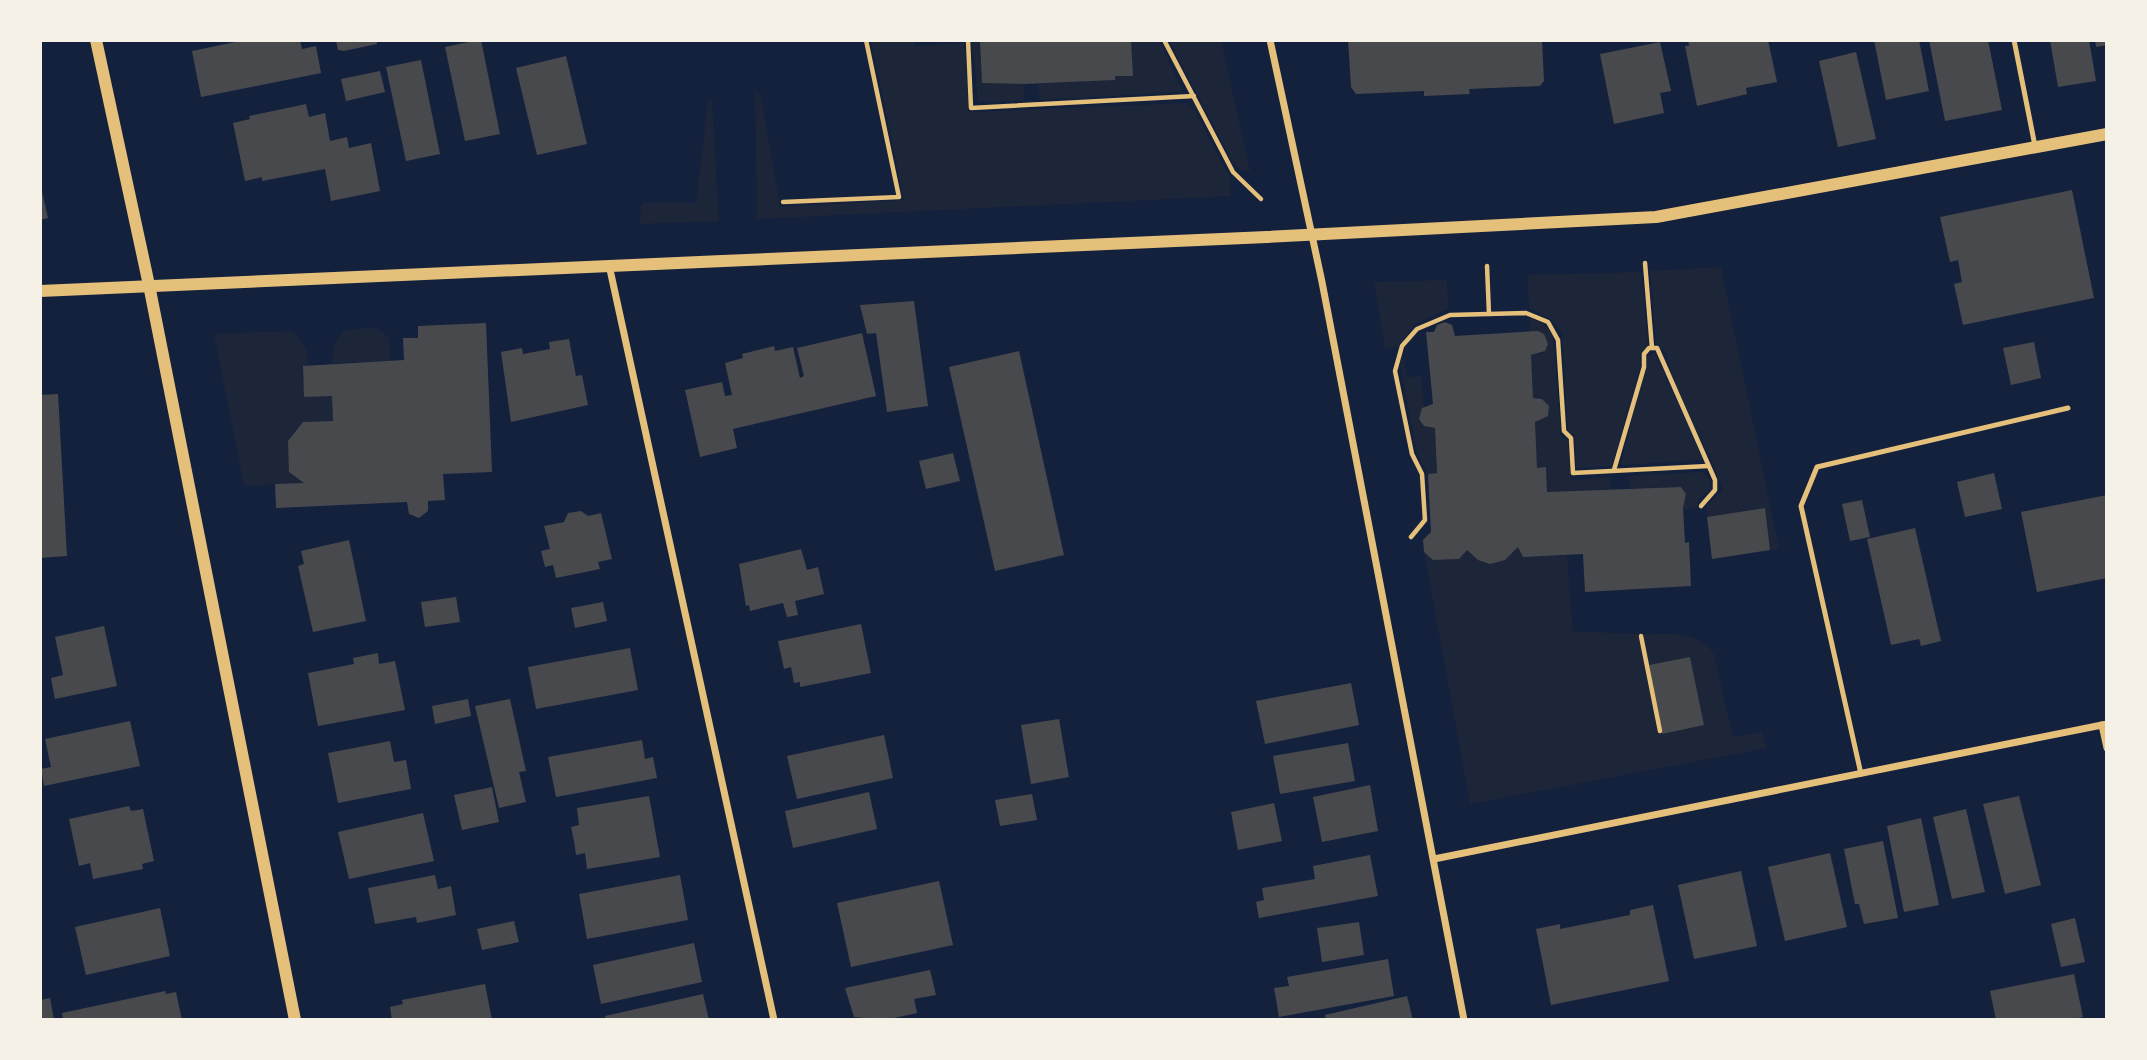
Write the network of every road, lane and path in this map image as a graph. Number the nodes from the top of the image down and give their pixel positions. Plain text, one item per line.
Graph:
1 (96, 40) edge
2 (866, 40) edge
3 (968, 40) edge
4 (1164, 40) edge
5 (1270, 40) edge
6 (2014, 40) edge
7 (1194, 96) junction
8 (2107, 134) edge
9 (2035, 149) junction
10 (1261, 199) dead end
11 (783, 202) dead end
12 (1312, 234) junction
13 (1645, 263) dead end
14 (609, 265) junction
15 (1487, 266) dead end
16 (149, 285) junction
17 (40, 291) edge
18 (1489, 314) junction
19 (1652, 348) junction
20 (2068, 408) dead end
21 (1708, 466) dead end
22 (1614, 471) junction
23 (1702, 506) dead end
24 (1410, 537) dead end
25 (1641, 636) dead end
26 (2105, 724) edge
27 (1660, 731) dead end
28 (2107, 748) edge
29 (1861, 774) junction
30 (1434, 859) junction
31 (295, 1020) edge
32 (774, 1020) edge
33 (1464, 1020) edge

1 - 16 street
2 - 11 path
3 - 7 path
4 - 7 path
5 - 12 street
6 - 9 lane
7 - 10 path
8 - 9 street
9 - 12 street
12 - 14 street
12 - 30 street
13 - 19 path
14 - 16 street
14 - 32 street
15 - 18 path
16 - 17 street
16 - 31 street
18 - 22 path
18 - 24 path
19 - 22 path
19 - 23 path
20 - 29 lane
21 - 22 path
25 - 27 path
26 - 28 street
26 - 29 street
29 - 30 street
30 - 33 street

